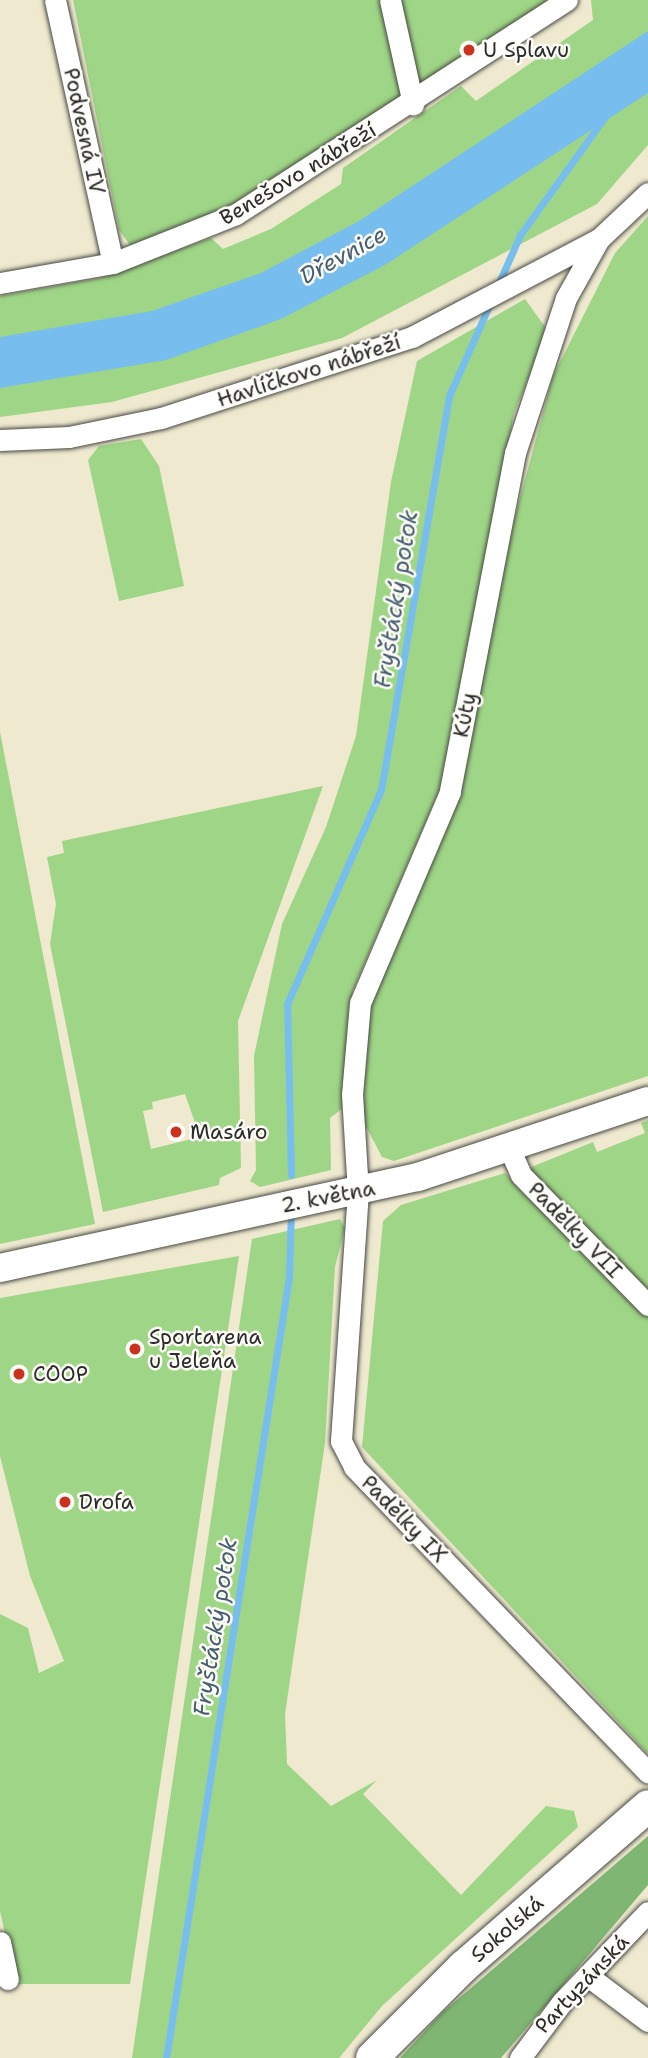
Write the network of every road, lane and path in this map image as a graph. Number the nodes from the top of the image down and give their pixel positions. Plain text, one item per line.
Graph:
1 (55, 0) edge
2 (390, 0) edge
3 (567, 0) edge
4 (413, 104) junction
5 (648, 193) edge
6 (598, 239) junction
7 (113, 263) junction
8 (0, 284) edge
9 (0, 440) edge
10 (648, 1101) edge
11 (510, 1150) junction
12 (358, 1191) junction
13 (0, 1268) edge
14 (648, 1305) edge
15 (648, 1772) edge
16 (648, 1806) edge
17 (648, 1912) edge
18 (0, 1942) edge
19 (588, 1976) junction
20 (8, 1979) dead end
21 (648, 2021) edge
22 (372, 2058) edge
23 (520, 2058) edge

1 - 7 street, Podvesná IV
2 - 4 street
3 - 4 street, Benešovo nábřeží
4 - 7 street, Benešovo nábřeží
5 - 6 street
6 - 9 street, Havlíčkovo nábřeží
6 - 12 street, Kúty
7 - 8 street, Benešovo nábřeží
10 - 11 street, 2. května
11 - 12 street, 2. května
11 - 14 street, Padělky VII
12 - 13 street, 2. května
12 - 15 street, Padělky IX
16 - 22 main road, Sokolská
17 - 19 street, Partyzánská
18 - 20 street
19 - 21 street
19 - 23 street, Partyzánská

